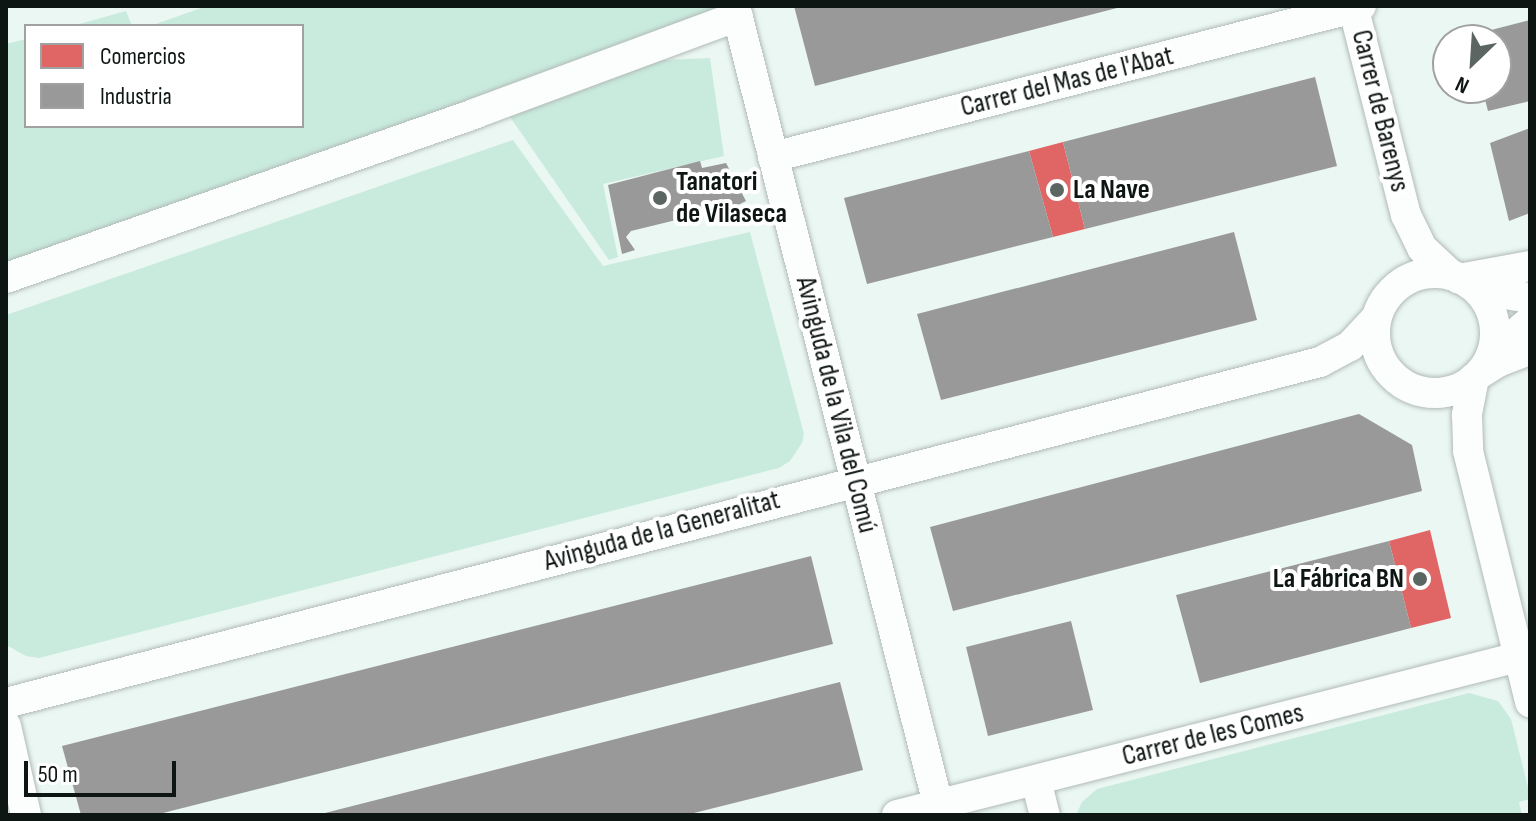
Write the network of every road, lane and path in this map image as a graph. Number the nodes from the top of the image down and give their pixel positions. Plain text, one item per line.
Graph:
1 (1356, 7) edge
2 (736, 11) edge
3 (773, 157) junction
4 (1406, 215) junction
5 (1530, 266) edge
6 (6, 278) edge
7 (1460, 279) junction
8 (1530, 298) edge
9 (1380, 308) junction
10 (1530, 321) edge
11 (1530, 350) edge
12 (1320, 362) junction
13 (1482, 369) junction
14 (1413, 389) junction
15 (1468, 451) junction
16 (855, 481) junction
17 (1524, 656) edge
18 (1530, 702) edge
19 (6, 703) edge
20 (6, 726) edge
21 (1036, 780) junction
22 (938, 804) junction
23 (26, 815) edge
24 (897, 815) edge
25 (1045, 815) edge

1 - 3 street, Carrer del Mas de l'Abat
1 - 4 street, Carrer de Barenys
2 - 3 street, Avinguda de la Vila del Comú
2 - 6 street
3 - 16 street, Avinguda de la Vila del Comú
4 - 7 street, Carrer de Barenys
4 - 9 street, Carrer de Barenys
5 - 7 street
7 - 8 street
7 - 9 street
7 - 13 street
9 - 12 street, Avinguda de la Generalitat
9 - 14 street
10 - 13 street
11 - 13 street
12 - 14 street, Avinguda de la Generalitat
12 - 16 street, Avinguda de la Generalitat
13 - 14 street
13 - 15 street
14 - 15 street
15 - 17 street
16 - 19 street, Avinguda de la Generalitat
16 - 22 street, Avinguda de la Vila del Comú
17 - 18 street
17 - 21 street, Carrer de les Comes
20 - 23 street
21 - 22 street, Carrer de les Comes
21 - 25 street
22 - 24 street, Carrer de les Comes

